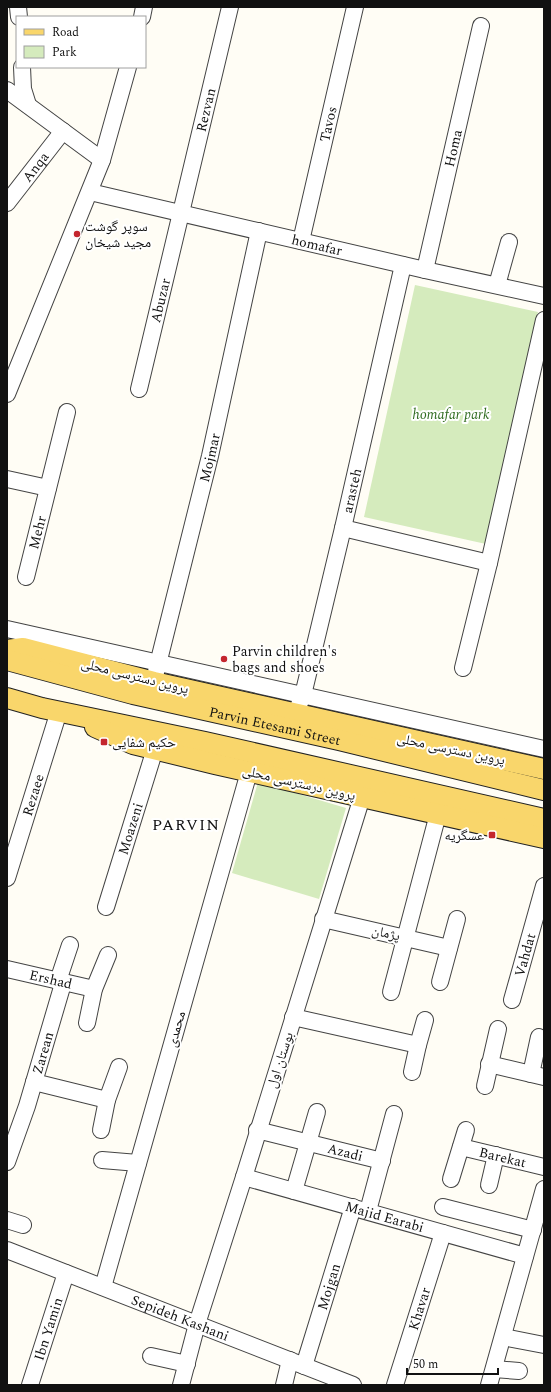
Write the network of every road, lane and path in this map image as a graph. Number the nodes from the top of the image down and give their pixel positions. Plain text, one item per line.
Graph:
1 (230, 7) edge
2 (355, 7) edge
3 (481, 26) dead end
4 (22, 68) edge
5 (128, 68) edge
6 (7, 90) edge
7 (28, 106) junction
8 (64, 131) junction
9 (102, 160) junction
10 (90, 192) junction
11 (7, 203) edge
12 (181, 213) junction
13 (259, 231) junction
14 (301, 241) junction
15 (509, 242) dead end
16 (403, 265) junction
17 (425, 270) junction
18 (497, 285) junction
19 (544, 296) edge
20 (544, 320) edge
21 (139, 389) dead end
22 (7, 394) edge
23 (67, 412) dead end
24 (7, 479) edge
25 (48, 488) junction
26 (343, 528) junction
27 (489, 563) junction
28 (26, 577) dead end
29 (7, 629) edge
30 (7, 650) edge
31 (7, 660) edge
32 (463, 668) dead end
33 (156, 672) junction
34 (303, 695) junction
35 (7, 698) edge
36 (7, 707) edge
37 (50, 710) junction
38 (296, 714) junction
39 (544, 749) edge
40 (155, 750) junction
41 (544, 769) edge
42 (249, 772) junction
43 (544, 790) edge
44 (362, 797) junction
45 (438, 814) junction
46 (544, 819) edge
47 (544, 838) edge
48 (12, 848) edge
49 (7, 878) edge
50 (544, 886) edge
51 (106, 907) dead end
52 (323, 919) junction
53 (457, 919) dead end
54 (405, 938) junction
55 (70, 945) dead end
56 (449, 948) junction
57 (108, 955) dead end
58 (7, 969) edge
59 (58, 981) junction
60 (440, 982) dead end
61 (94, 989) junction
62 (391, 992) dead end
63 (512, 1000) dead end
64 (293, 1017) junction
65 (425, 1020) dead end
66 (87, 1023) dead end
67 (498, 1029) dead end
68 (539, 1037) dead end
69 (418, 1045) junction
70 (489, 1064) junction
71 (119, 1067) dead end
72 (412, 1072) dead end
73 (537, 1076) edge
74 (34, 1082) junction
75 (485, 1086) dead end
76 (107, 1100) junction
77 (317, 1112) dead end
78 (394, 1114) dead end
79 (101, 1130) dead end
80 (258, 1130) junction
81 (466, 1130) dead end
82 (308, 1142) junction
83 (461, 1147) junction
84 (496, 1155) junction
85 (102, 1160) dead end
86 (382, 1161) junction
87 (7, 1162) edge
88 (138, 1163) junction
89 (544, 1167) edge
90 (244, 1177) junction
91 (450, 1179) dead end
92 (489, 1185) dead end
93 (544, 1189) edge
94 (294, 1190) junction
95 (443, 1207) dead end
96 (361, 1209) junction
97 (7, 1220) edge
98 (23, 1225) dead end
99 (533, 1230) junction
100 (443, 1232) junction
101 (7, 1250) edge
102 (525, 1256) junction
103 (66, 1273) junction
104 (103, 1287) junction
105 (197, 1324) junction
106 (503, 1337) junction
107 (544, 1345) edge
108 (151, 1356) dead end
109 (297, 1363) junction
110 (187, 1364) junction
111 (494, 1369) junction
112 (519, 1371) dead end
113 (30, 1385) edge
114 (182, 1385) edge
115 (284, 1385) edge
116 (353, 1385) edge
117 (394, 1385) edge
118 (489, 1385) edge

1 - 12 street, Rezvan
2 - 14 street, Tavos
3 - 17 street, Homa
4 - 7 street
5 - 9 street
6 - 7 street
7 - 8 street
8 - 9 street
8 - 11 street, Anqa
9 - 10 street
10 - 12 street, homafar
10 - 22 street
12 - 13 street, homafar
12 - 21 street, Abuzar
13 - 14 street, homafar
13 - 33 street, Mojmar
14 - 16 street, homafar
15 - 18 street
16 - 17 street, homafar
16 - 26 street, arasteh
17 - 18 street, homafar
18 - 19 street, homafar
20 - 27 street
23 - 25 street, Mehr
24 - 25 street
25 - 28 street, Mehr
26 - 27 street
26 - 34 street, arasteh
27 - 32 street
29 - 33 street
30 - 33 main road, پروین دسترسی محلی
31 - 43 main road, Parvin Etesami Street
33 - 34 street
33 - 38 main road, پروین دسترسی محلی
34 - 38 street, arasteh
34 - 39 street
35 - 37 main road
36 - 37 street
37 - 40 main road, پروین درسترسی محلی
37 - 46 main road
37 - 48 street, Rezaee
38 - 41 main road, پروین دسترسی محلی
40 - 42 main road, پروین درسترسی محلی
40 - 51 street, Moazeni
42 - 44 main road, پروین درسترسی محلی
42 - 88 street, محمدی
44 - 45 main road, پروین درسترسی محلی
44 - 52 street, بوستان اول
45 - 47 main road, پروین درسترسی محلی
45 - 54 street
48 - 49 street, Rezaee
50 - 63 street, Vahdat
52 - 54 street, پژمان
52 - 64 street, بوستان اول
53 - 56 street
54 - 56 street, پژمان
54 - 62 street
55 - 59 street, Zarean
56 - 60 street
57 - 61 street
58 - 59 street, Ershad
59 - 61 street, Ershad
59 - 74 street, Zarean
61 - 66 street
64 - 69 street
64 - 80 street, بوستان اول
65 - 69 street
67 - 70 street
68 - 73 street
69 - 72 street
70 - 73 street
70 - 75 street
71 - 76 street
74 - 76 street
74 - 87 street, Zarean
76 - 79 street
77 - 82 street, Azadi
78 - 86 street, Mojgan
80 - 82 street, Azadi
80 - 90 street, بوستان اول
81 - 83 street
82 - 86 street, Azadi
82 - 94 street, Azadi
83 - 84 street, Barekat
83 - 91 street
84 - 89 street, Barekat
84 - 92 street
85 - 88 street
86 - 96 street, Mojgan
88 - 104 street, محمدی
90 - 94 street, Majid Earabi
90 - 105 street, بوستان اول
93 - 99 street
94 - 96 street, Majid Earabi
95 - 99 street
96 - 100 street, Majid Earabi
96 - 109 street, Mojgan
97 - 98 street
99 - 102 street
100 - 102 street, Majid Earabi
100 - 117 street, Khavar
101 - 103 street, Sepideh Kashani
102 - 106 street
103 - 104 street, Sepideh Kashani
103 - 113 street, Ibn Yamin
104 - 105 street, Sepideh Kashani
105 - 109 street, Sepideh Kashani
105 - 110 street, بوستان اول
106 - 107 street
106 - 111 street
108 - 110 street
109 - 115 street, Mojgan
109 - 116 street, Sepideh Kashani
110 - 114 street, بوستان اول
111 - 112 street
111 - 118 street

